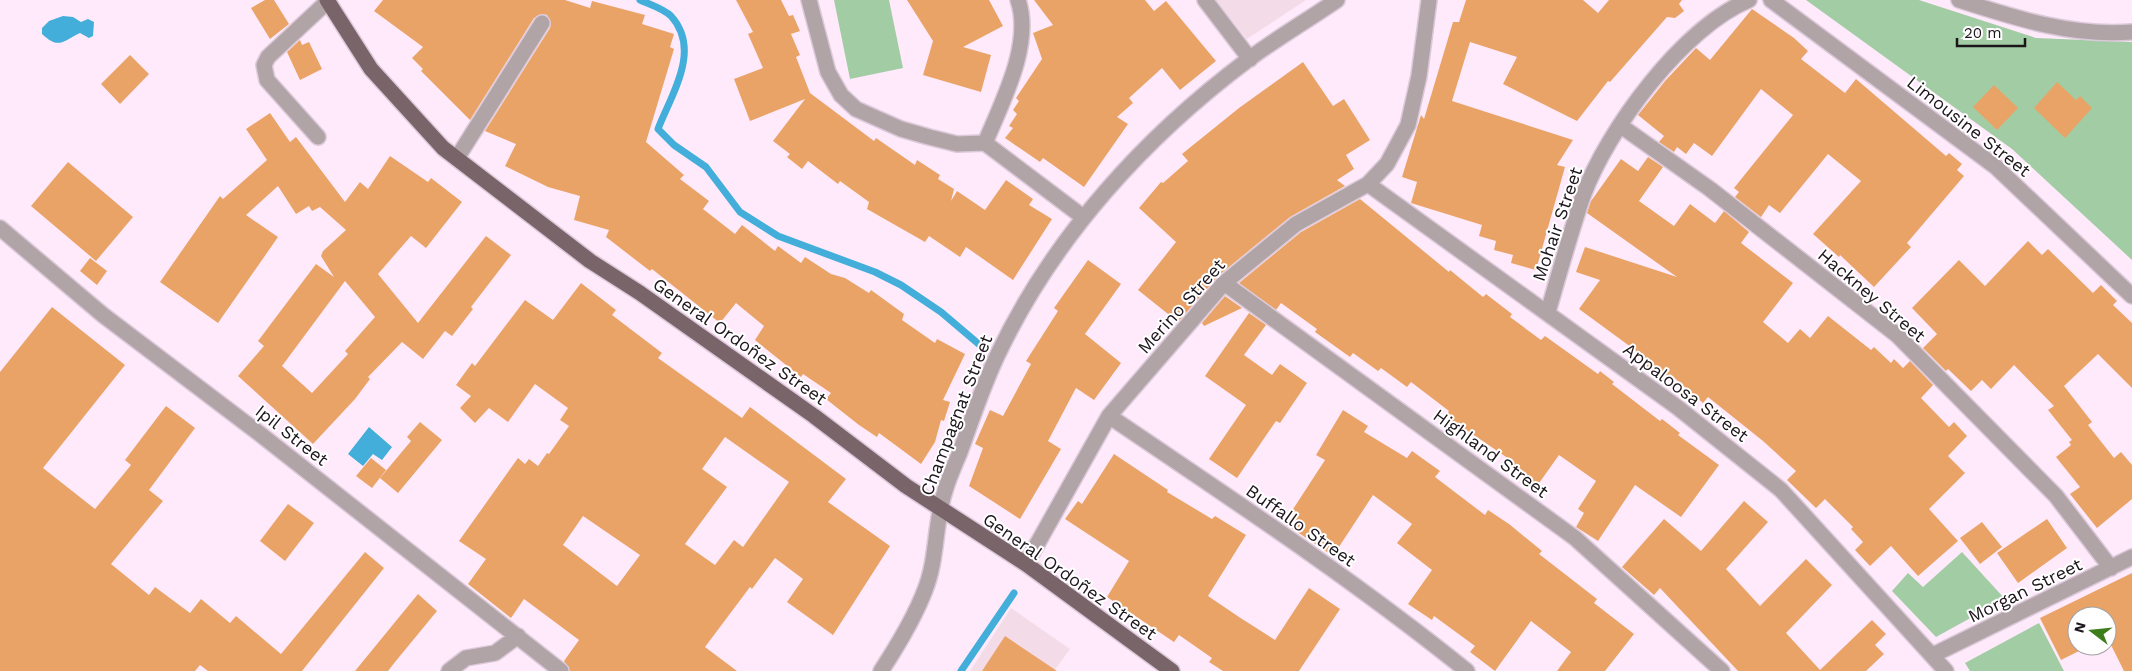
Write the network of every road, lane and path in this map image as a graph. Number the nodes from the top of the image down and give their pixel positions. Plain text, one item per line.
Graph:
1 (327, 0) edge
2 (809, 0) edge
3 (1018, 0) edge
4 (1205, 0) edge
5 (1337, 0) edge
6 (1429, 0) edge
7 (1748, 0) edge
8 (1771, 0) edge
9 (1959, 0) edge
10 (542, 23) dead end
11 (2132, 32) edge
12 (1250, 58) junction
13 (1621, 126) junction
14 (318, 137) dead end
15 (985, 143) junction
16 (457, 158) junction
17 (1368, 184) junction
18 (1083, 217) junction
19 (0, 228) edge
20 (1224, 283) junction
21 (2132, 296) edge
22 (1548, 312) junction
23 (1109, 416) junction
24 (940, 510) junction
25 (2132, 557) edge
26 (1026, 564) junction
27 (2111, 568) junction
28 (518, 636) junction
29 (1933, 655) junction
30 (449, 671) edge
31 (562, 671) edge
32 (881, 671) edge
33 (1172, 671) edge
34 (1467, 671) edge
35 (1722, 671) edge
36 (1946, 671) edge

1 - 14 street
1 - 16 main road, General Ordoñez Street
2 - 15 street
3 - 15 street
4 - 12 street
5 - 12 street, Champagnat Street
6 - 17 street, Merino Street
7 - 13 street, Mohair Street
8 - 21 street, Limousine Street
9 - 11 street
10 - 16 street
12 - 18 street, Champagnat Street
13 - 22 street, Mohair Street
13 - 27 street, Hackney Street
15 - 18 street
16 - 24 main road, General Ordoñez Street
17 - 20 street, Merino Street
17 - 22 street, Appaloosa Street
18 - 24 street, Champagnat Street
19 - 28 street, Ipil Street
20 - 23 street, Merino Street
20 - 35 street, Highland Street
22 - 29 street, Appaloosa Street
23 - 26 street, Merino Street
23 - 34 street, Buffallo Street
24 - 26 main road, General Ordoñez Street
24 - 32 street, Champagnat Street
25 - 27 street, Morgan Street
26 - 33 main road, General Ordoñez Street
27 - 29 street, Morgan Street
28 - 30 street
28 - 31 street, Ipil Street
29 - 36 street, Appaloosa Street

